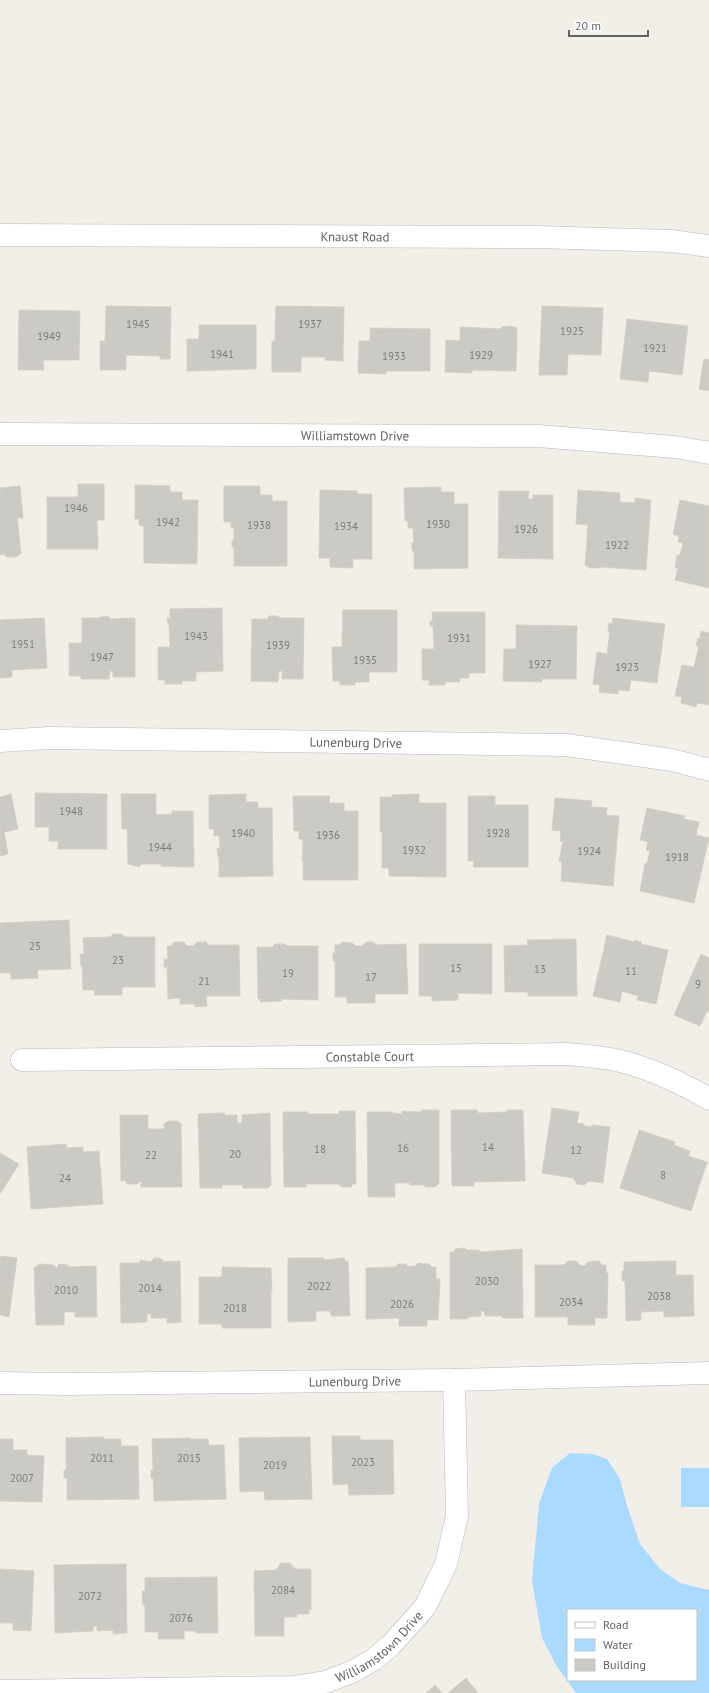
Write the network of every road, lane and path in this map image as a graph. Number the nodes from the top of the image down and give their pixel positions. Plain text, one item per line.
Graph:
1 (0, 235) edge
2 (709, 246) edge
3 (0, 434) edge
4 (709, 453) edge
5 (0, 741) edge
6 (709, 770) edge
7 (22, 1060) dead end
8 (709, 1099) edge
9 (709, 1373) edge
10 (454, 1380) junction
11 (0, 1383) edge
12 (0, 1691) edge

1 - 2 street, Knaust Road
3 - 4 street, Williamstown Drive
5 - 6 street, Lunenburg Drive
7 - 8 street, Constable Court
9 - 10 street, Lunenburg Drive
10 - 11 street, Lunenburg Drive
10 - 12 street, Williamstown Drive

